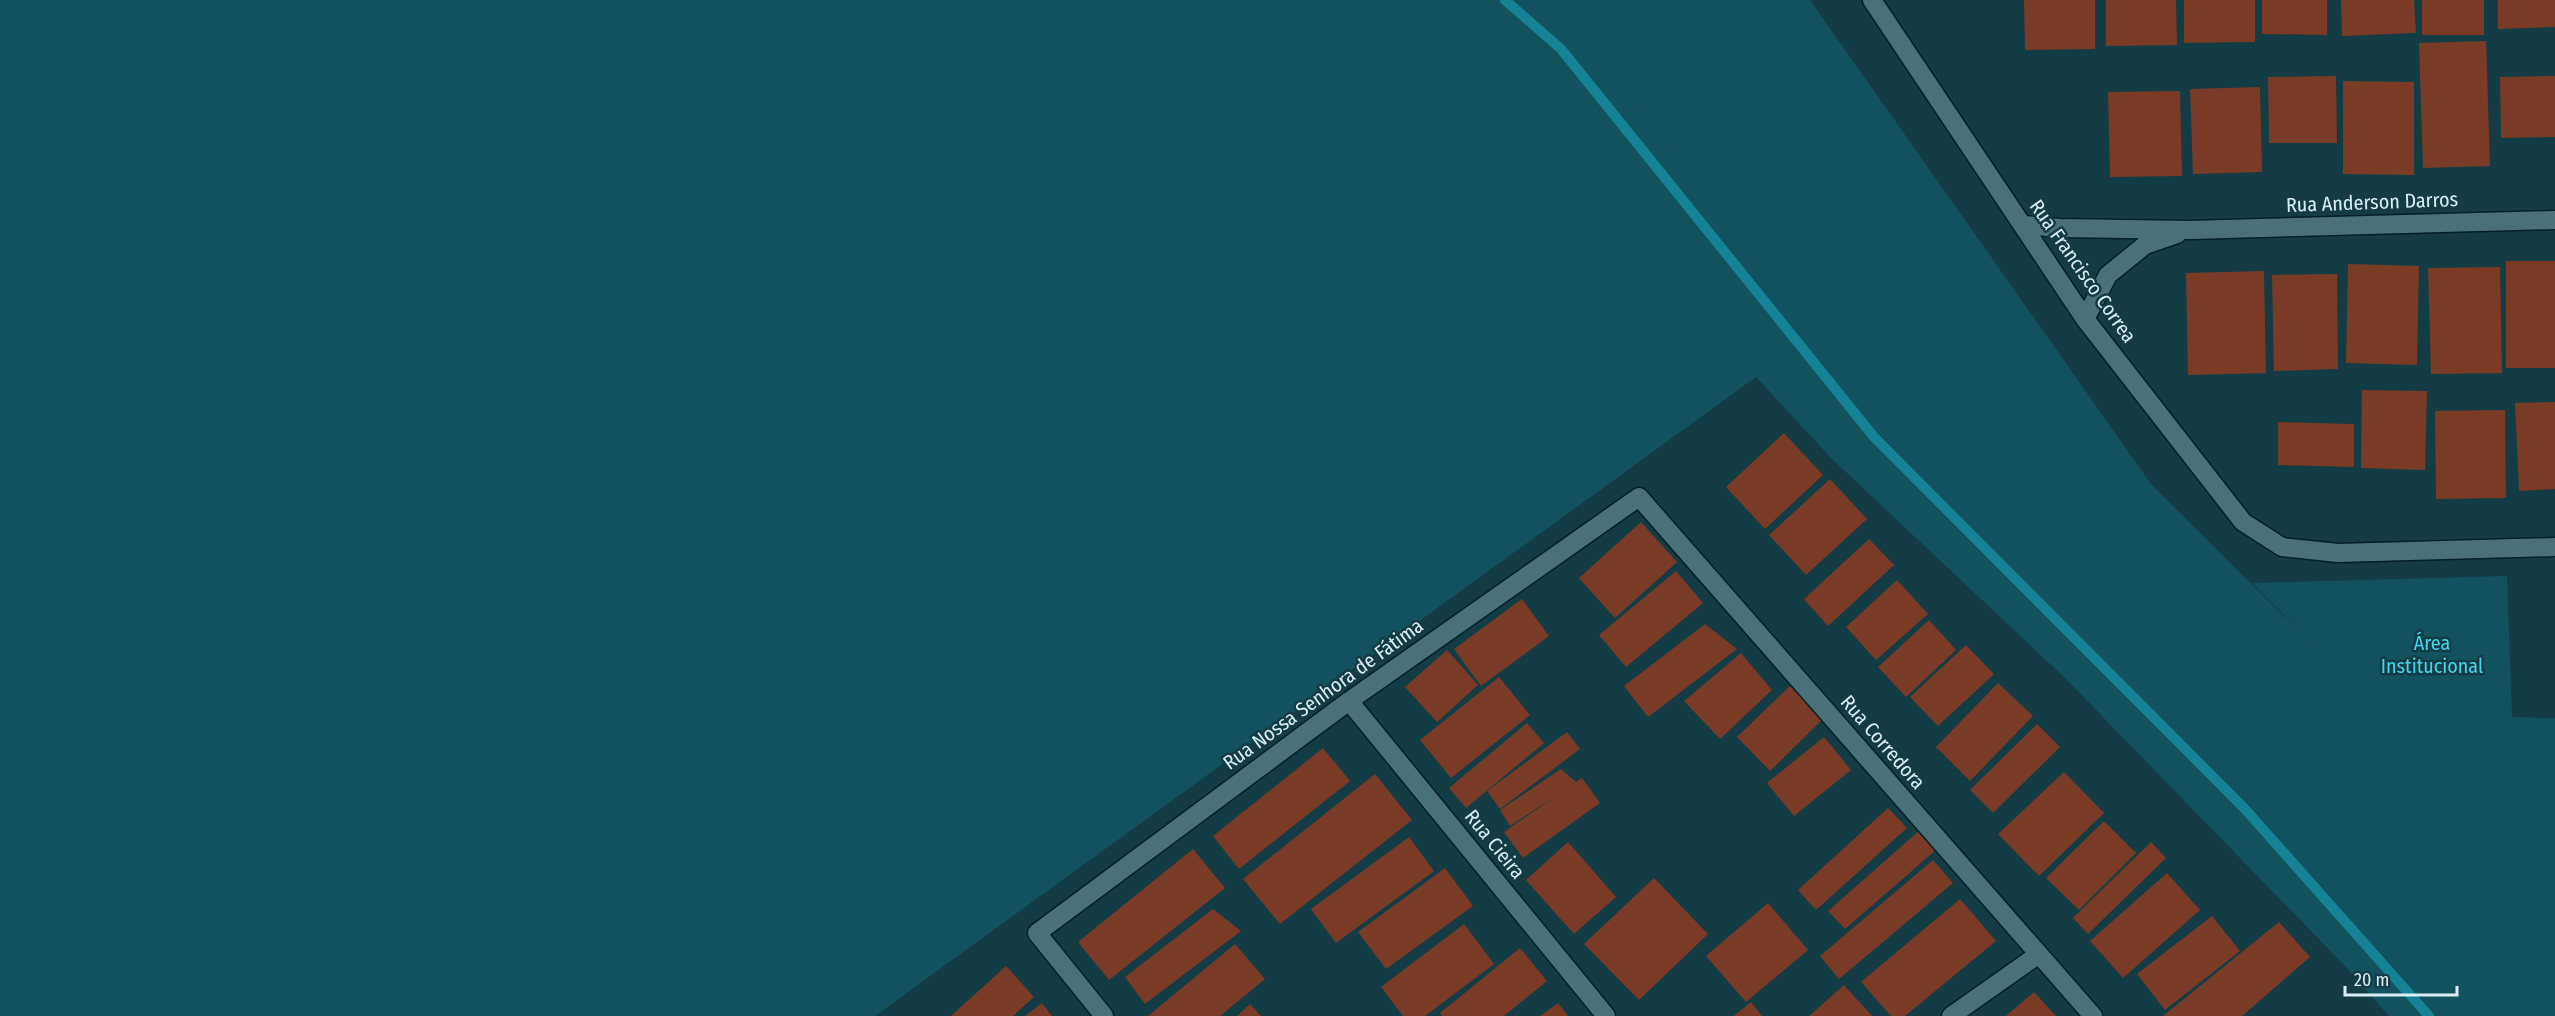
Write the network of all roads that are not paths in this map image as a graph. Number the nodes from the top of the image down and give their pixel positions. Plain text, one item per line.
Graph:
1 (1872, 0) edge
2 (2555, 220) edge
3 (2024, 225) junction
4 (2190, 230) junction
5 (2085, 319) junction
6 (1639, 497) joint
7 (2555, 547) edge
8 (1349, 701) junction
9 (2039, 954) junction
10 (1104, 1016) edge
11 (1606, 1016) edge
12 (1951, 1016) edge
13 (2094, 1016) edge

1 - 3 street, Rua Francisco Correa
2 - 4 street, Rua Anderson Darros
3 - 4 street, Rua Anderson Darros
3 - 5 street, Rua Francisco Correa
4 - 5 street, Rua Anderson Darros
5 - 7 street, Rua Francisco Correa
6 - 8 street, Rua Nossa Senhora de Fátima
6 - 9 street, Rua Corredora
8 - 10 street, Rua Nossa Senhora de Fátima
8 - 11 street, Rua Cieira
9 - 12 street
9 - 13 street, Rua Corredora

